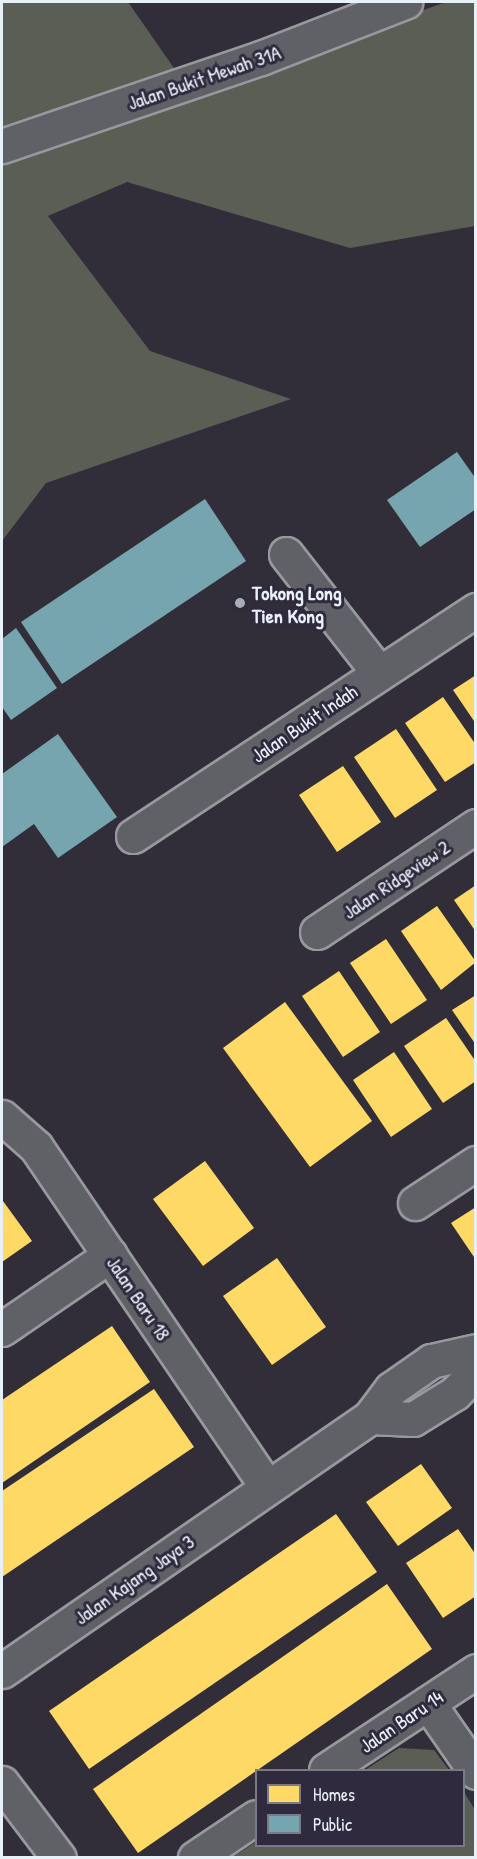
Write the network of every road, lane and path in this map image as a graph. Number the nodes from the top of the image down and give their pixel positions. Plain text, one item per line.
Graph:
1 (405, 2) edge
2 (2, 146) edge
3 (286, 554) dead end
4 (476, 610) edge
5 (379, 673) junction
6 (476, 826) edge
7 (134, 836) dead end
8 (317, 932) dead end
9 (2, 1117) edge
10 (476, 1163) edge
11 (415, 1203) dead end
12 (110, 1255) junction
13 (2, 1329) edge
14 (476, 1351) edge
15 (476, 1371) edge
16 (370, 1417) junction
17 (267, 1487) junction
18 (2, 1671) edge
19 (476, 1671) edge
20 (428, 1703) junction
21 (328, 1769) edge
22 (476, 1772) edge
23 (2, 1783) edge
24 (255, 1818) edge
25 (58, 1857) edge
26 (195, 1857) edge

1 - 2 street, Jalan Bukit Mewah 31A
3 - 5 street
4 - 5 street, Jalan Bukit Indah
5 - 7 street, Jalan Bukit Indah
6 - 8 street, Jalan Ridgeview 2
9 - 12 street, Jalan Baru 18
10 - 11 street
12 - 13 street
12 - 17 street, Jalan Baru 18
14 - 16 street, Jalan Kajang Jaya 3
15 - 16 street
16 - 17 street, Jalan Kajang Jaya 3
17 - 18 street, Jalan Kajang Jaya 3
19 - 20 street, Jalan Baru 14
20 - 21 street, Jalan Baru 14
20 - 22 street
23 - 25 street
24 - 26 street

